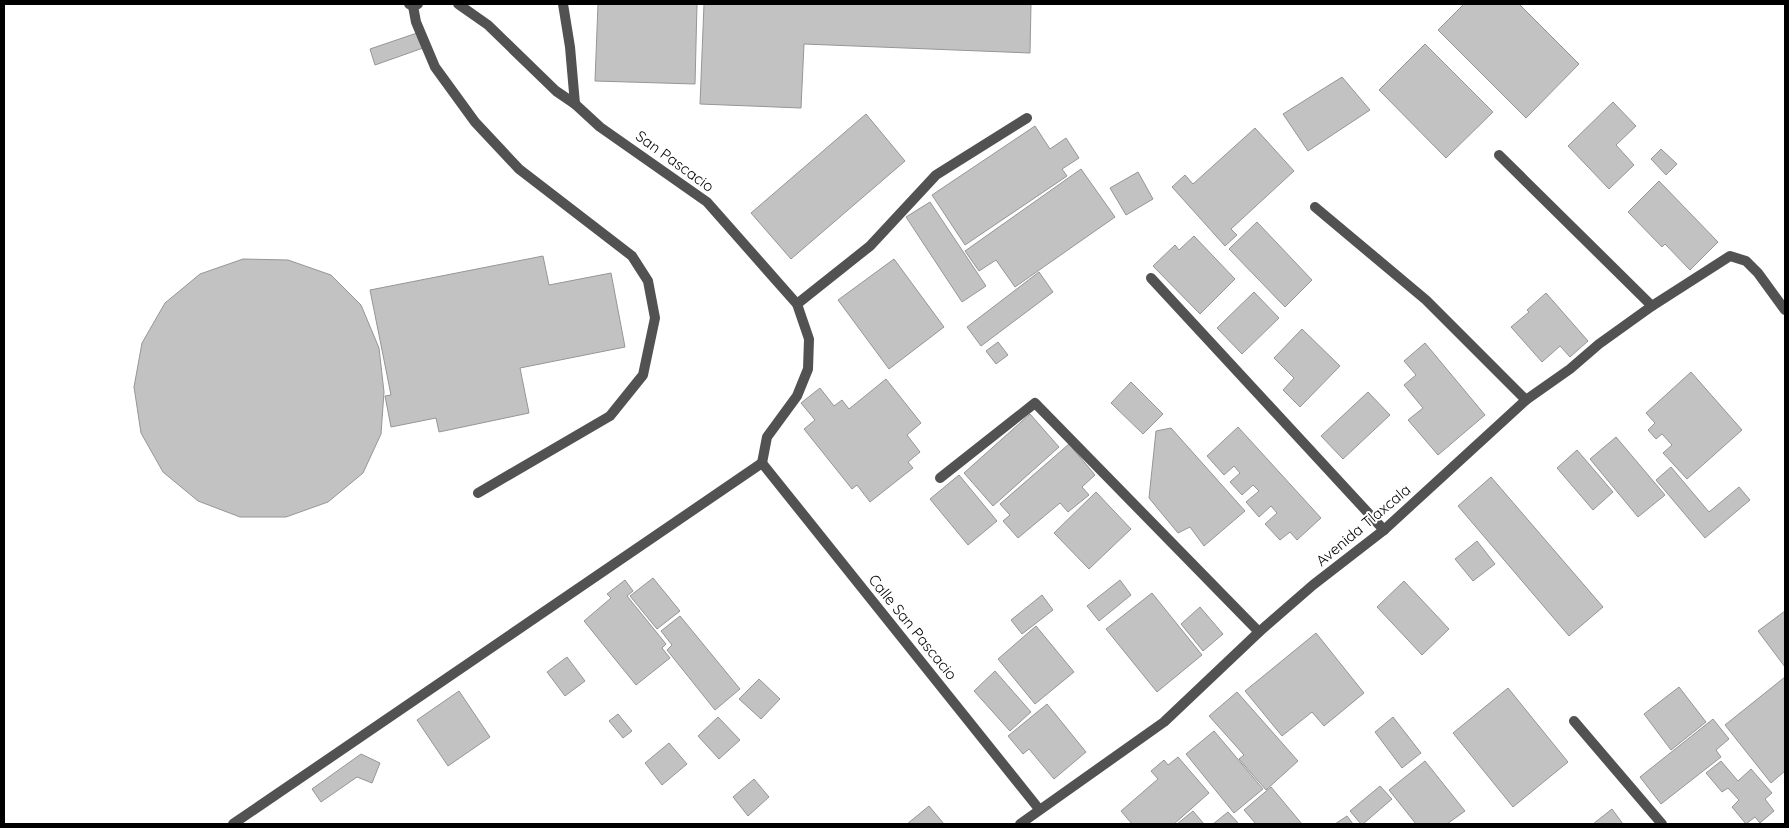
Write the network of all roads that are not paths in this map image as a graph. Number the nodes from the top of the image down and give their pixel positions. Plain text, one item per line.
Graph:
1 (413, 4) edge
2 (458, 4) edge
3 (563, 4) edge
4 (575, 104) junction
5 (1027, 118) dead end
6 (1499, 155) dead end
7 (1315, 207) dead end
8 (1151, 278) dead end
9 (797, 304) junction
10 (1652, 306) junction
11 (1785, 310) edge
12 (1526, 400) junction
13 (762, 463) junction
14 (940, 478) dead end
15 (478, 493) dead end
16 (1384, 530) junction
17 (1259, 632) junction
18 (1574, 721) dead end
19 (1039, 809) junction
20 (233, 824) edge
21 (1020, 824) edge
22 (1662, 824) edge

1 - 15 street
2 - 4 street, San Pascacio
3 - 4 street
4 - 9 street, San Pascacio
5 - 9 street
6 - 10 street
7 - 12 street
8 - 16 street
9 - 13 street, San Pascacio
10 - 11 street, Avenida Tlaxcala
10 - 12 street, Avenida Tlaxcala
12 - 16 street, Avenida Tlaxcala
13 - 19 street, Calle San Pascacio
13 - 20 street
14 - 17 street
16 - 17 street, Avenida Tlaxcala
17 - 19 street, Avenida Tlaxcala
18 - 22 street
19 - 21 street, Avenida Tlaxcala

